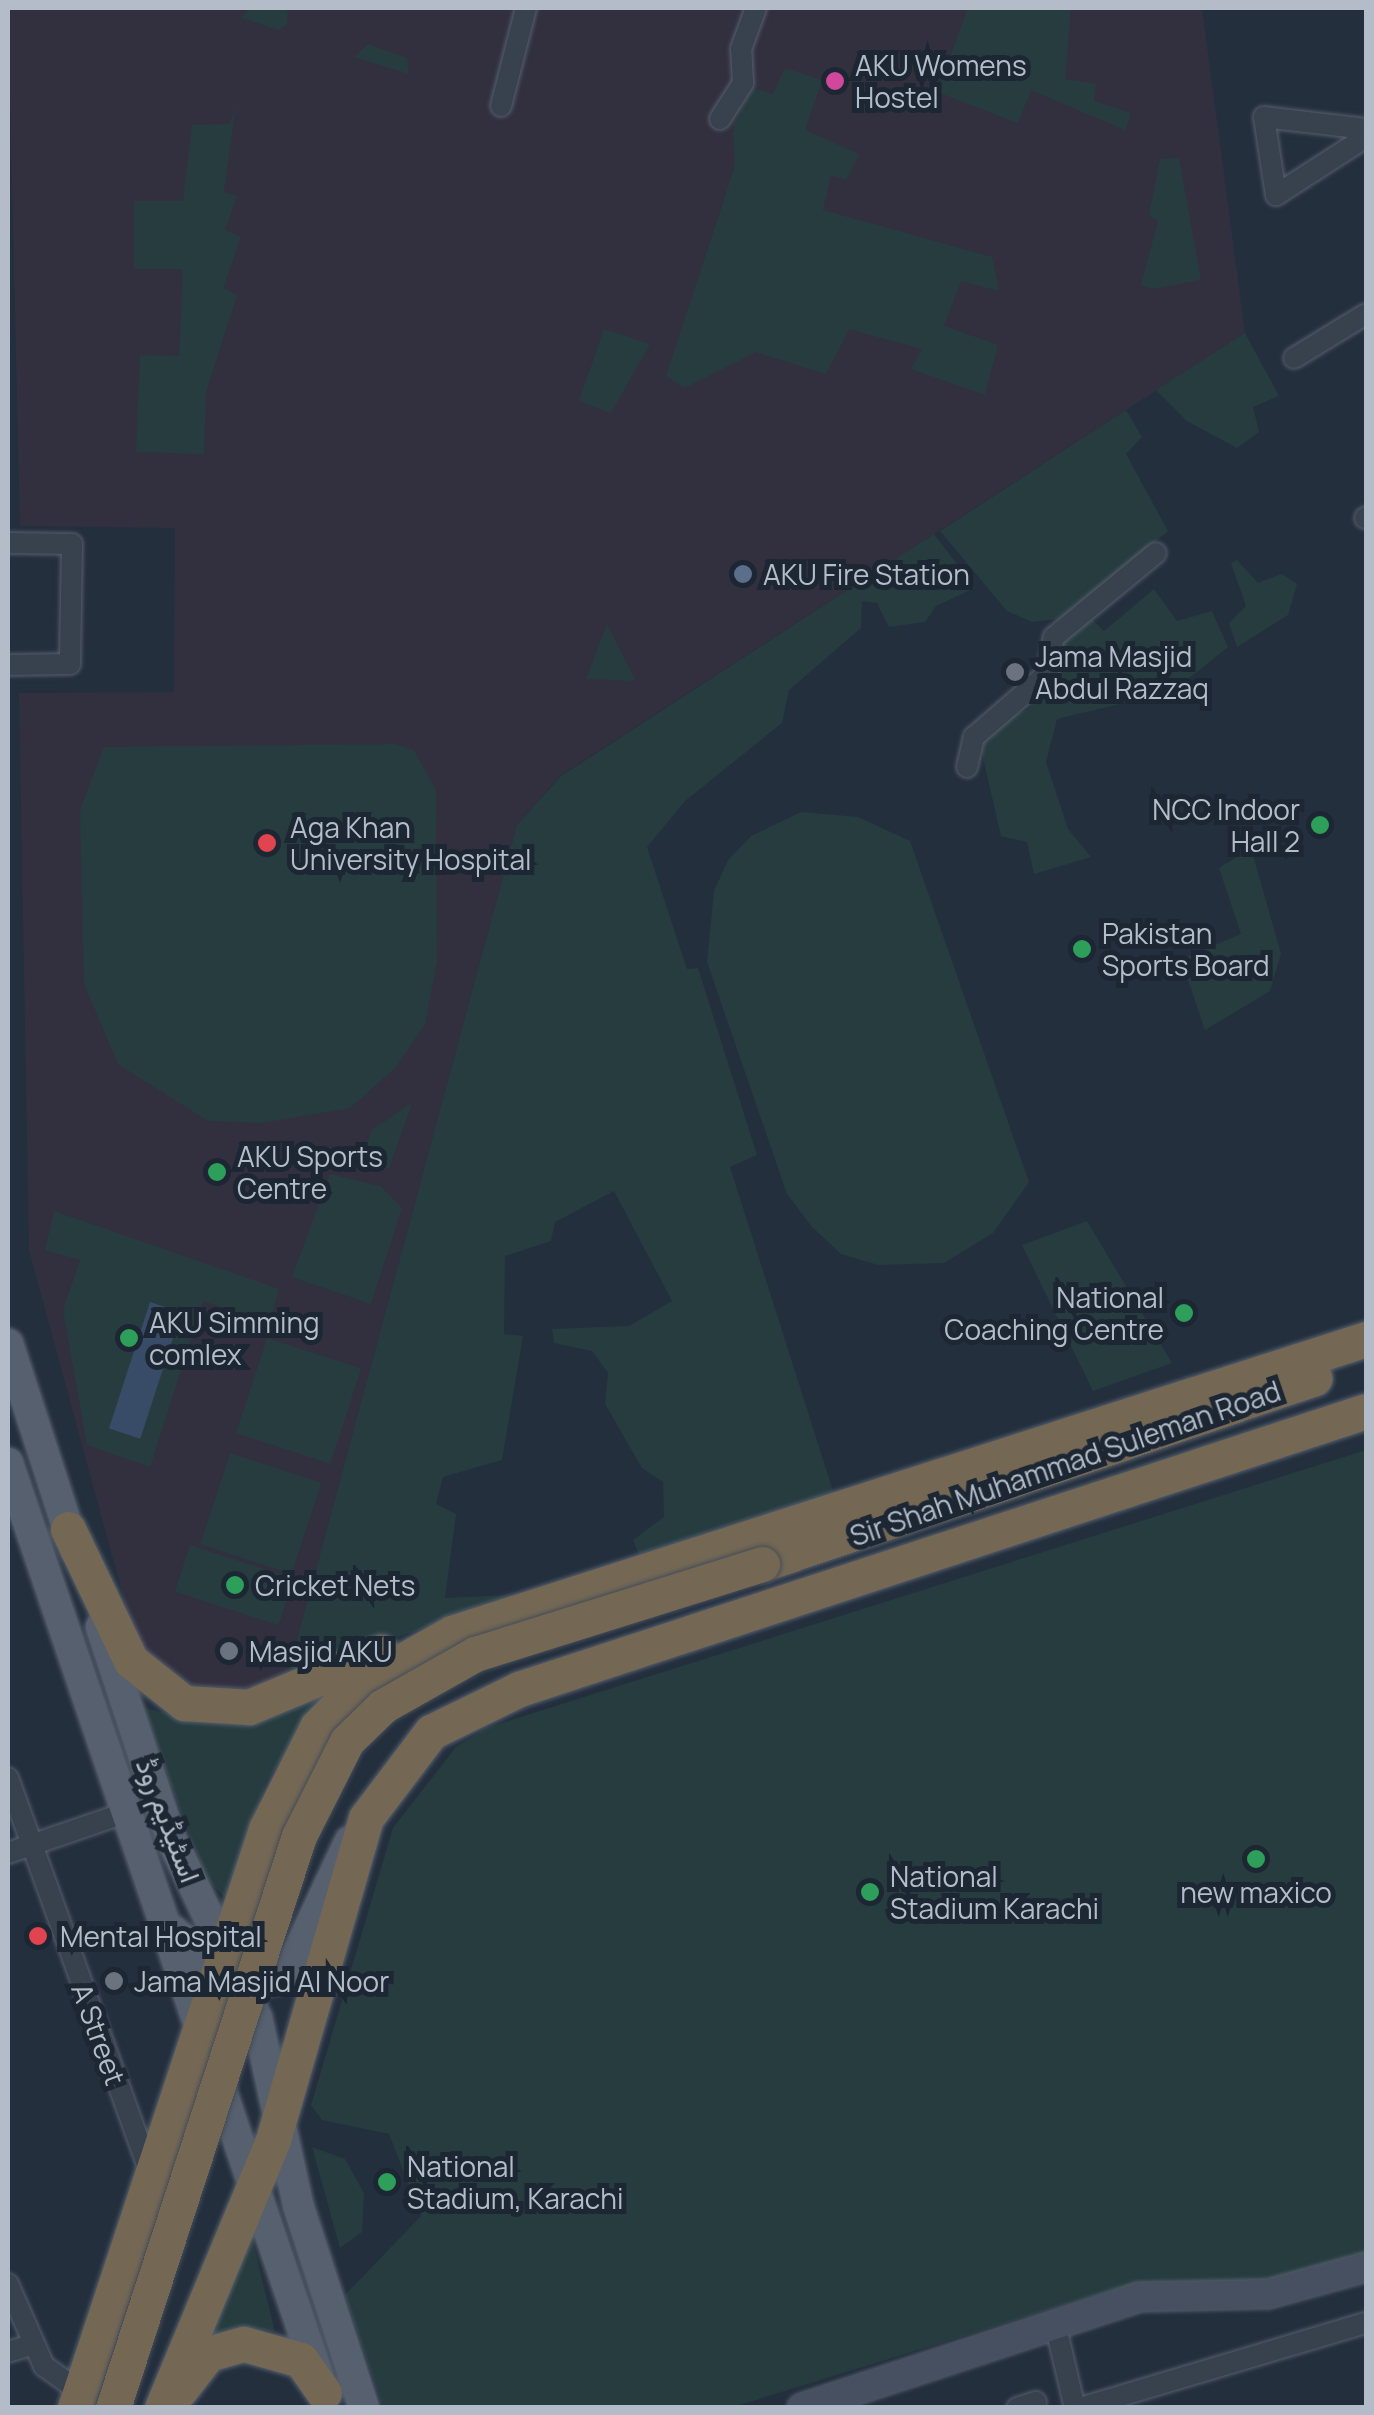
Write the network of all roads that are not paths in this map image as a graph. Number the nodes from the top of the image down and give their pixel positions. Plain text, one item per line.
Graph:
1 (526, 8) edge
2 (756, 8) edge
3 (500, 106) dead end
4 (720, 118) dead end
5 (1366, 128) edge
6 (1366, 137) edge
7 (1366, 314) edge
8 (1294, 358) dead end
9 (8, 543) edge
10 (1156, 554) dead end
11 (8, 665) edge
12 (967, 767) dead end
13 (1366, 1339) edge
14 (8, 1344) edge
15 (1366, 1360) edge
16 (1366, 1402) edge
17 (1366, 1412) edge
18 (8, 1466) edge
19 (68, 1528) junction
20 (764, 1575) junction
21 (443, 1638) junction
22 (8, 1778) edge
23 (125, 1812) junction
24 (366, 1818) junction
25 (31, 1846) junction
26 (8, 1854) edge
27 (163, 1920) junction
28 (227, 1970) junction
29 (202, 2023) junction
30 (281, 2106) junction
31 (255, 2164) junction
32 (147, 2187) junction
33 (298, 2204) junction
34 (1366, 2266) edge
35 (8, 2284) edge
36 (1055, 2323) junction
37 (1366, 2323) edge
38 (31, 2345) junction
39 (8, 2352) edge
40 (327, 2400) edge
41 (90, 2403) edge
42 (1083, 2407) edge
43 (136, 2408) edge
44 (162, 2408) edge
45 (171, 2408) edge
46 (364, 2408) edge
47 (802, 2408) edge

1 - 3 street
2 - 4 street
5 - 6 street
7 - 8 street
9 - 11 street
10 - 12 street
13 - 21 highway
14 - 19 main road, اسٹیڈیم روڈ
15 - 20 highway, Sir Shah Muhammad Suleman Road
16 - 20 highway, Sir Shah Muhammad Suleman Road
17 - 24 highway
18 - 23 main road, اسٹیڈیم روڈ
19 - 21 highway
19 - 28 main road, اسٹیڈیم روڈ
20 - 41 highway, bridge
20 - 43 highway
21 - 28 highway
22 - 25 street, A Street
23 - 25 street
23 - 27 main road, اسٹیڈیم روڈ
24 - 28 main road
24 - 30 highway
25 - 26 street
25 - 32 street, A Street
27 - 28 main road
27 - 29 main road, اسٹیڈیم روڈ
28 - 29 highway
28 - 30 main road, اسٹیڈیم روڈ
29 - 31 main road, اسٹیڈیم روڈ
29 - 32 highway
30 - 31 highway
30 - 33 main road, اسٹیڈیم روڈ
31 - 32 main road
31 - 33 main road
31 - 40 main road, اسٹیڈیم روڈ
31 - 44 highway
32 - 41 highway
33 - 46 main road, اسٹیڈیم روڈ
34 - 36 street
35 - 38 street
36 - 42 street
36 - 47 street
37 - 42 street
38 - 39 street
38 - 41 street
40 - 45 highway

